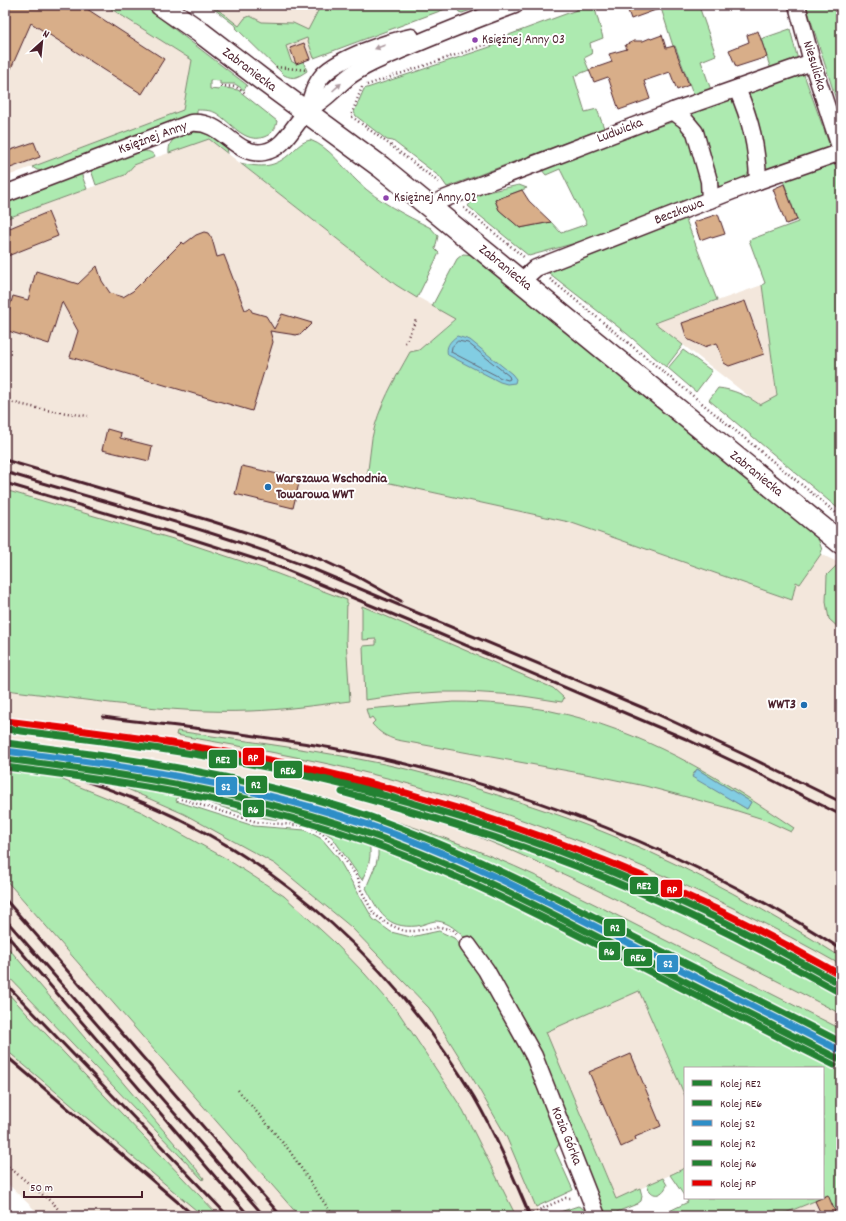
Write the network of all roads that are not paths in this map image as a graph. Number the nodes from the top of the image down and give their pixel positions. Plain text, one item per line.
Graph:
1 (161, 5) edge
2 (515, 5) edge
3 (797, 5) edge
4 (812, 62) junction
5 (736, 89) junction
6 (673, 111) junction
7 (307, 112) junction
8 (841, 151) edge
9 (758, 181) junction
10 (5, 194) edge
11 (710, 200) junction
12 (432, 208) junction
13 (529, 275) junction
14 (841, 543) edge
15 (468, 945) road end
16 (597, 1216) edge

1 - 7 main road, Zabraniecka
2 - 7 street, Księżnej Anny
3 - 4 street, Niesulicka
4 - 5 street, Ludwicka
4 - 8 street, Niesulicka
5 - 6 street, Ludwicka
5 - 9 street
6 - 11 street
6 - 12 street, Ludwicka
7 - 10 street, Księżnej Anny
7 - 12 main road, Zabraniecka
8 - 9 street, Beczkowa
9 - 11 street, Beczkowa
11 - 13 street, Beczkowa
12 - 13 main road, Zabraniecka
13 - 14 main road, Zabraniecka
15 - 16 street, Kozia Górka

